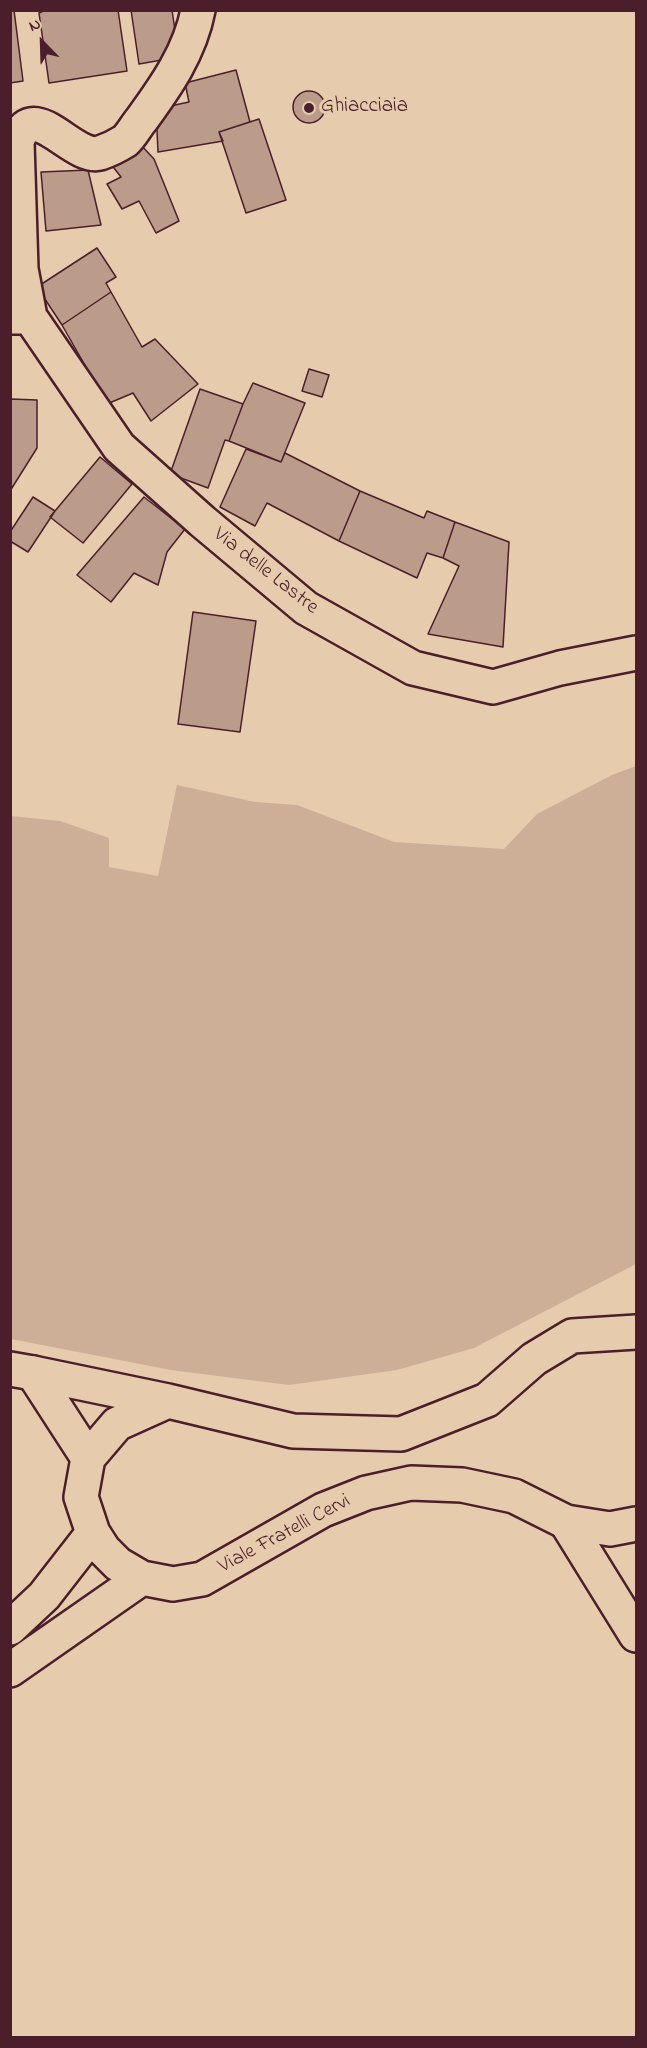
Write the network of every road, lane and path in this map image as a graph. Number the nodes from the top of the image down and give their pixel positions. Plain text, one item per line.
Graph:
1 (198, 10) edge
2 (20, 317) edge
3 (636, 653) edge
4 (636, 1332) edge
5 (22, 1371) edge
6 (168, 1401) junction
7 (88, 1458) junction
8 (566, 1522) junction
9 (636, 1524) edge
10 (93, 1533) junction
11 (142, 1578) junction
12 (10, 1628) edge
13 (636, 1635) edge
14 (10, 1670) edge

1 - 2 main road
2 - 3 main road, Via delle Lastre
4 - 6 main road
5 - 6 main road
5 - 7 main road
6 - 7 main road
7 - 10 main road, Viale Fratelli Cervi
8 - 9 main road, Viale Fratelli Cervi
8 - 11 main road, Viale Fratelli Cervi
8 - 13 main road
10 - 11 main road, Viale Fratelli Cervi
10 - 12 main road
11 - 14 main road

